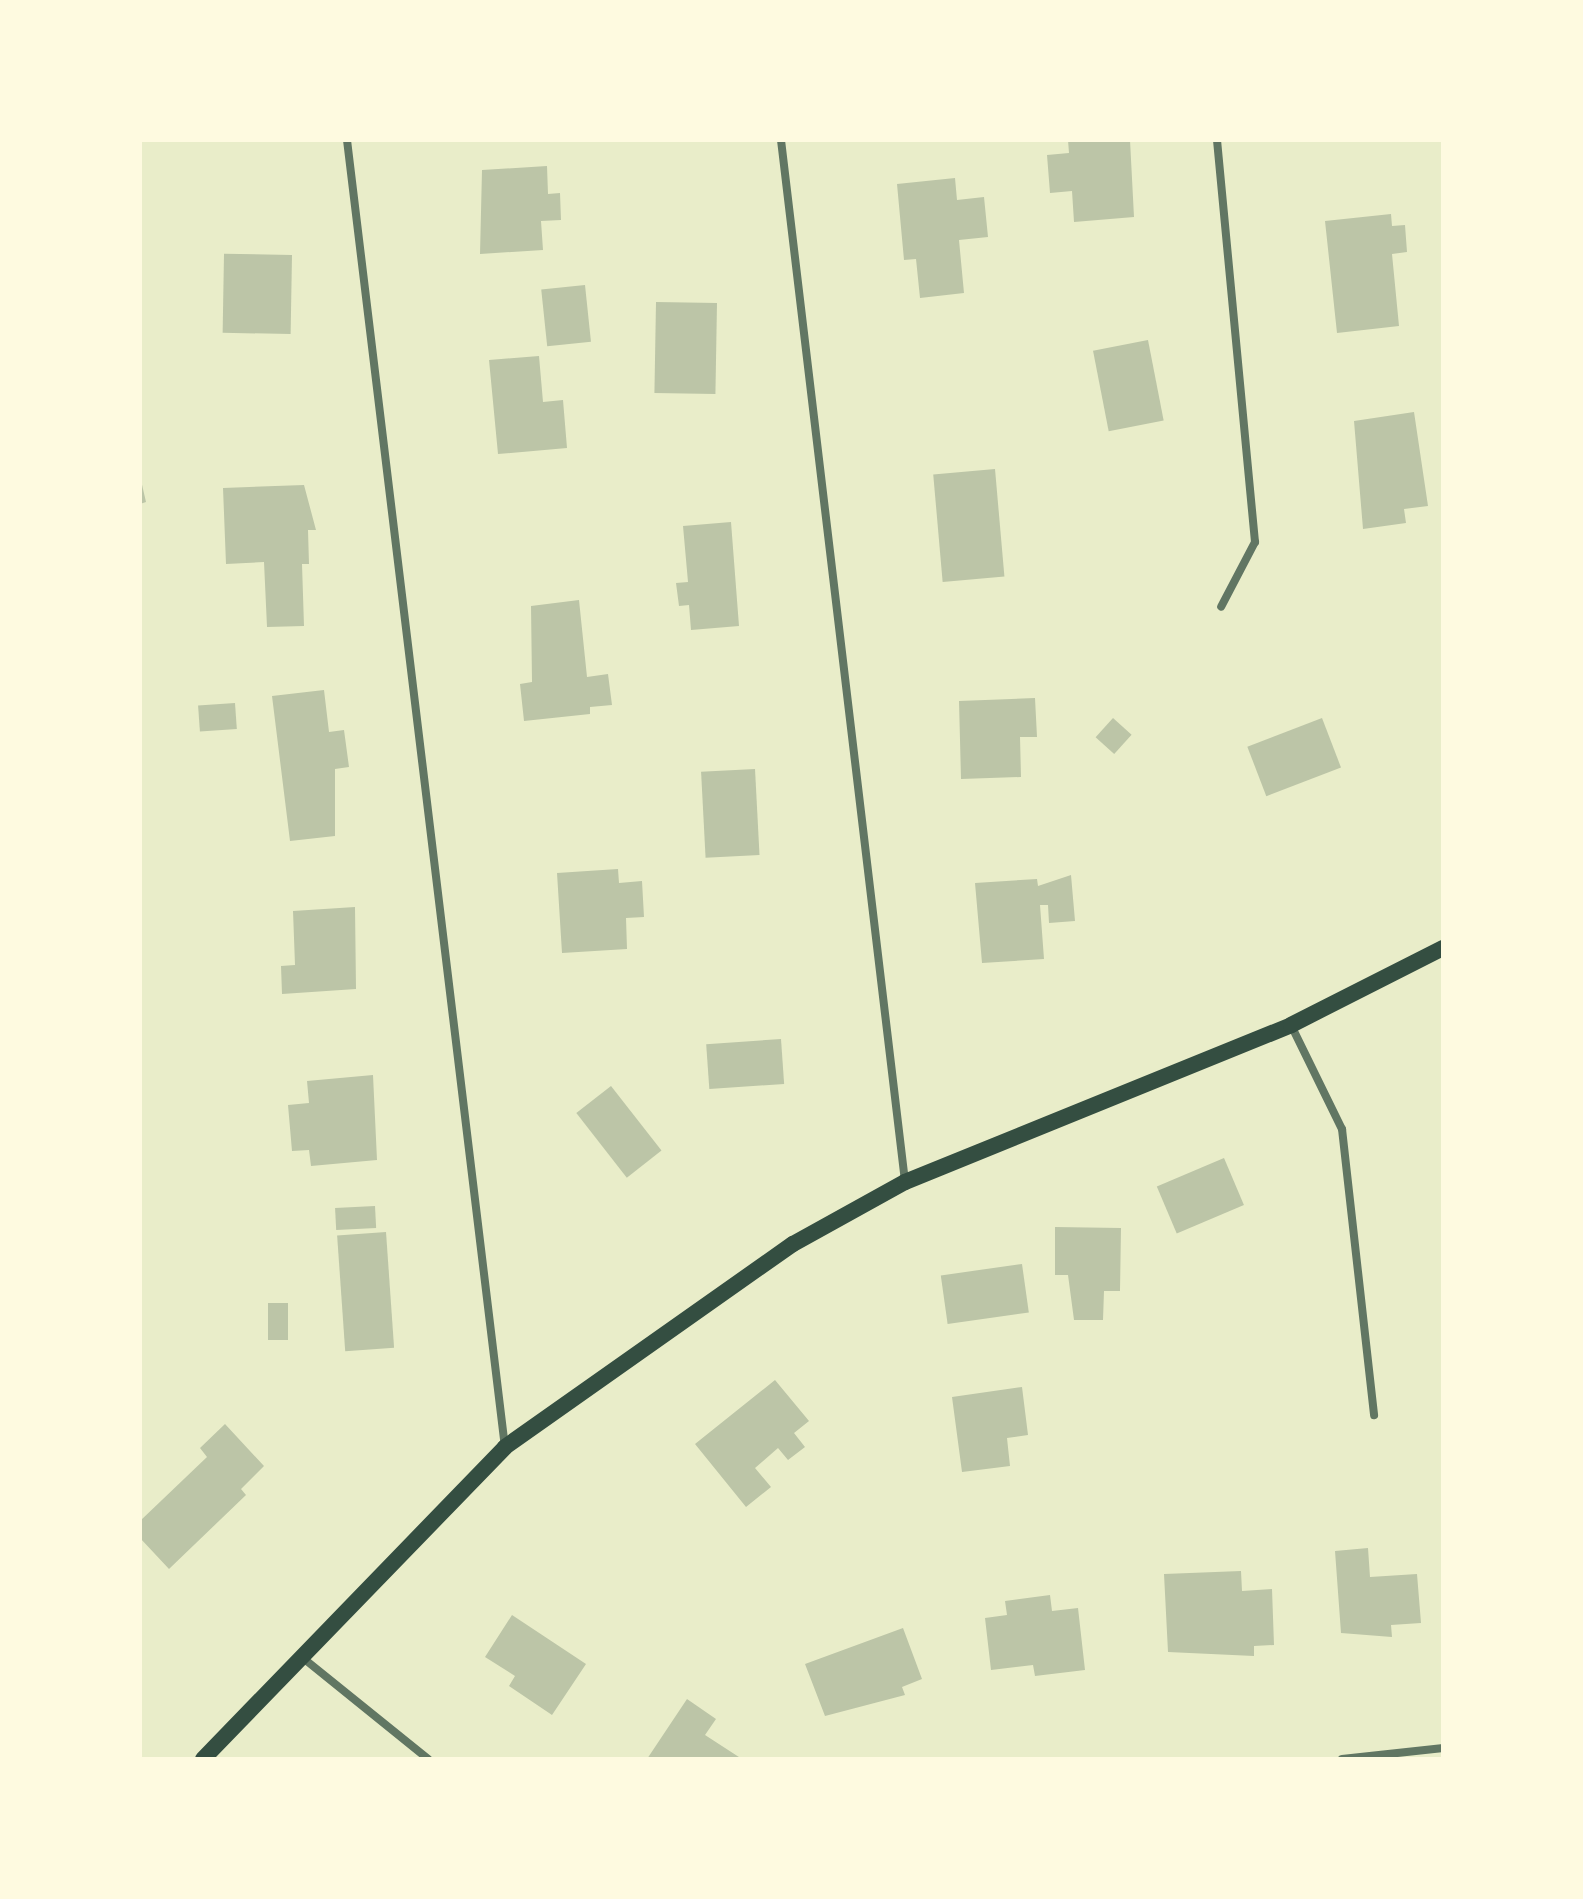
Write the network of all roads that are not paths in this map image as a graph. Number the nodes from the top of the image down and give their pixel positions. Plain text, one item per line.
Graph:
1 (347, 140) edge
2 (781, 140) edge
3 (1217, 140) edge
4 (1221, 607) dead end
5 (1443, 948) edge
6 (1291, 1025) junction
7 (905, 1182) junction
8 (1374, 1415) dead end
9 (505, 1447) junction
10 (303, 1658) junction
11 (1443, 1748) edge
12 (203, 1759) edge
13 (428, 1759) edge
14 (1342, 1759) edge

1 - 9 street
2 - 7 street
3 - 4 street
5 - 6 main road
6 - 7 main road
6 - 8 street
7 - 9 main road
9 - 10 main road
10 - 12 main road
10 - 13 street
11 - 14 street

